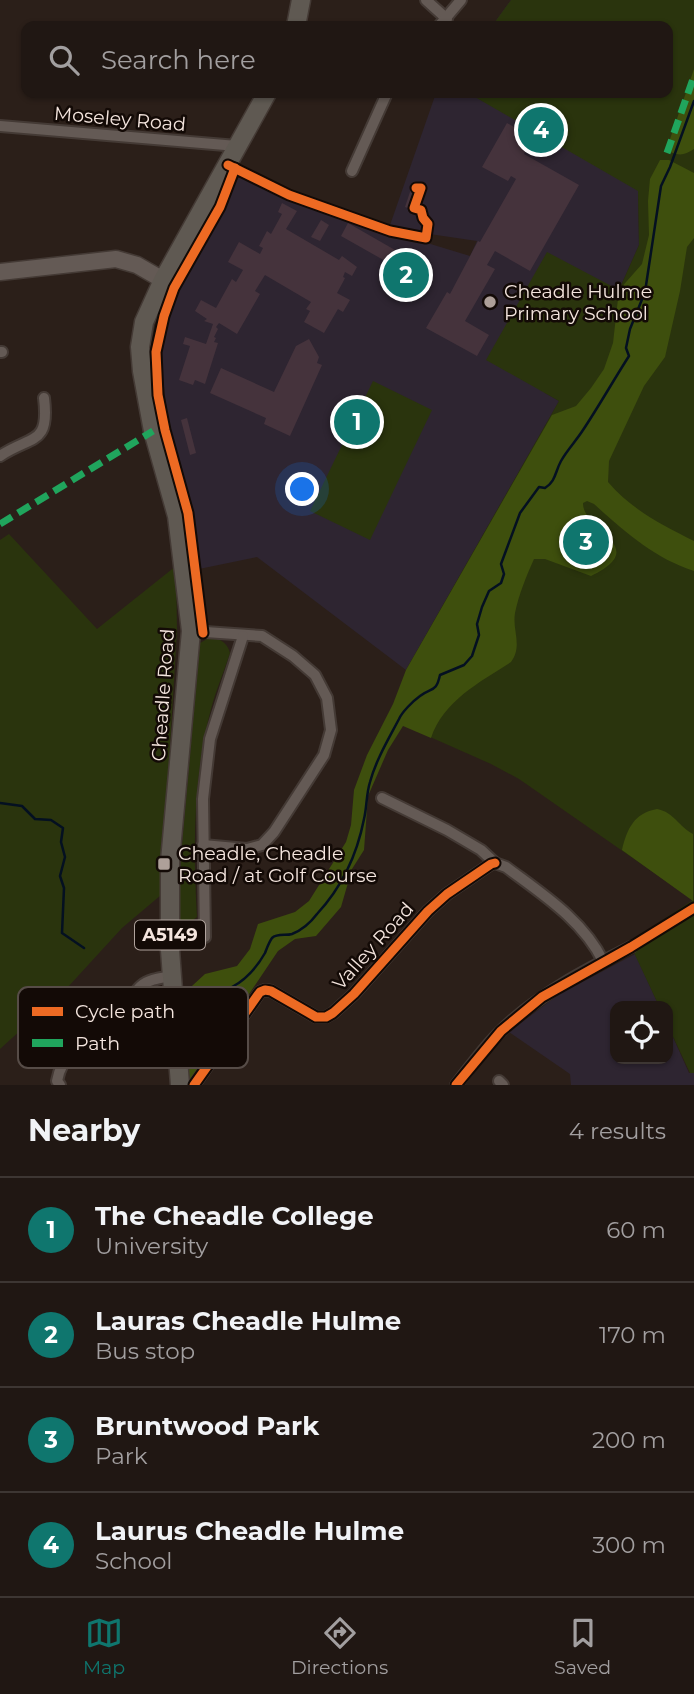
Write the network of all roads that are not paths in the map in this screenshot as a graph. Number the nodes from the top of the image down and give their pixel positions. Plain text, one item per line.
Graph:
1 (300, 0) edge
2 (426, 0) edge
3 (461, 0) edge
4 (297, 21) edge
5 (442, 21) edge
6 (445, 21) edge
7 (264, 98) edge
8 (385, 98) edge
9 (0, 126) edge
10 (237, 146) junction
11 (352, 171) dead end
12 (0, 272) edge
13 (163, 280) junction
14 (44, 398) dead end
15 (0, 456) edge
16 (191, 631) junction
17 (243, 636) junction
18 (382, 798) dead end
19 (203, 845) junction
20 (495, 863) junction
21 (205, 937) dead end
22 (631, 947) dead end
23 (603, 961) junction
24 (172, 976) junction
25 (140, 987) edge
26 (173, 987) edge
27 (248, 1009) edge
28 (206, 1068) edge
29 (194, 1085) edge
30 (456, 1085) edge

1 - 4 main road
2 - 5 street
3 - 6 street
7 - 10 main road, Cheadle Road / A5149
8 - 11 street
9 - 10 street, Moseley Road
10 - 13 main road, Cheadle Road / A5149
12 - 13 street
13 - 16 main road, Cheadle Road / A5149
14 - 15 street
16 - 17 street
16 - 24 main road, Cheadle Road / A5149
17 - 19 street
17 - 19 street
18 - 20 street
19 - 21 street
20 - 23 street
20 - 27 street, Valley Road
22 - 23 street
23 - 30 street
24 - 25 street
24 - 26 main road, Cheadle Road / A5149
28 - 29 street, Valley Road

